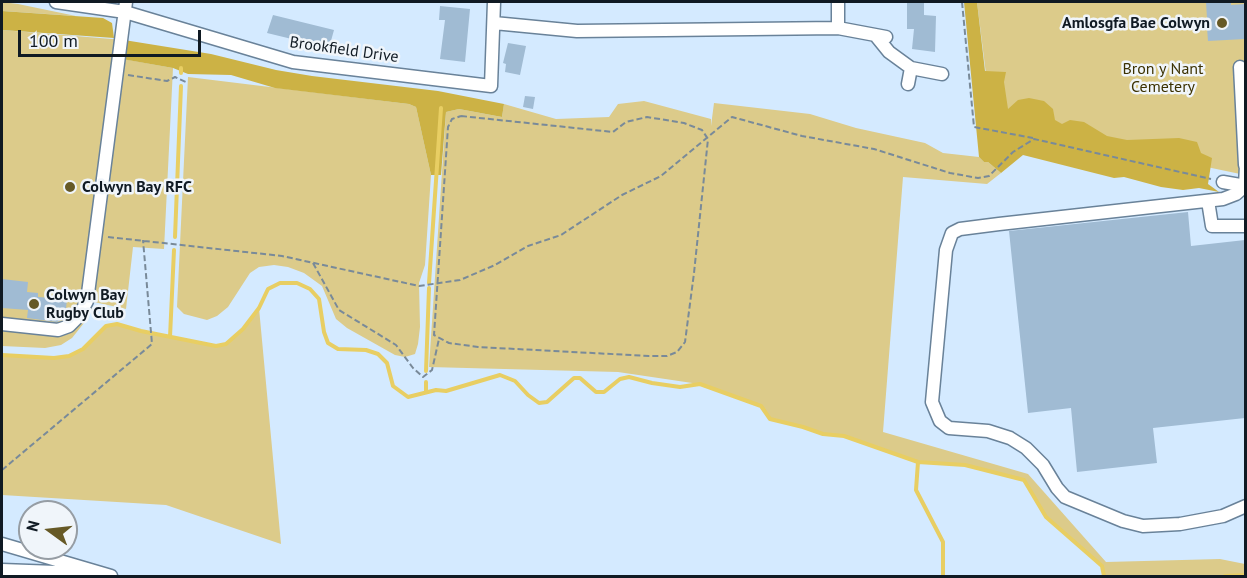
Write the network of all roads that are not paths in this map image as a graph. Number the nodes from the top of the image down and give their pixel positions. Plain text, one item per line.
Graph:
1 (56, 2) edge
2 (494, 2) edge
3 (838, 2) edge
4 (125, 7) edge
5 (494, 23) junction
6 (838, 28) junction
7 (1240, 67) dead end
8 (911, 68) junction
9 (942, 74) dead end
10 (908, 84) dead end
11 (1245, 165) edge
12 (1222, 182) road end
13 (1245, 186) edge
14 (1208, 201) junction
15 (1245, 226) edge
16 (2, 324) edge
17 (1245, 506) edge
18 (2, 544) edge
19 (2, 570) edge
20 (110, 576) edge

1 - 4 street, Brookfield Drive
2 - 5 street
3 - 6 street
4 - 5 street, Brookfield Drive
4 - 16 street
5 - 6 street
6 - 8 street
7 - 11 street
8 - 9 street
8 - 10 street
11 - 13 street
12 - 13 street
13 - 14 street
14 - 15 street
14 - 17 street
18 - 20 street
19 - 20 street

